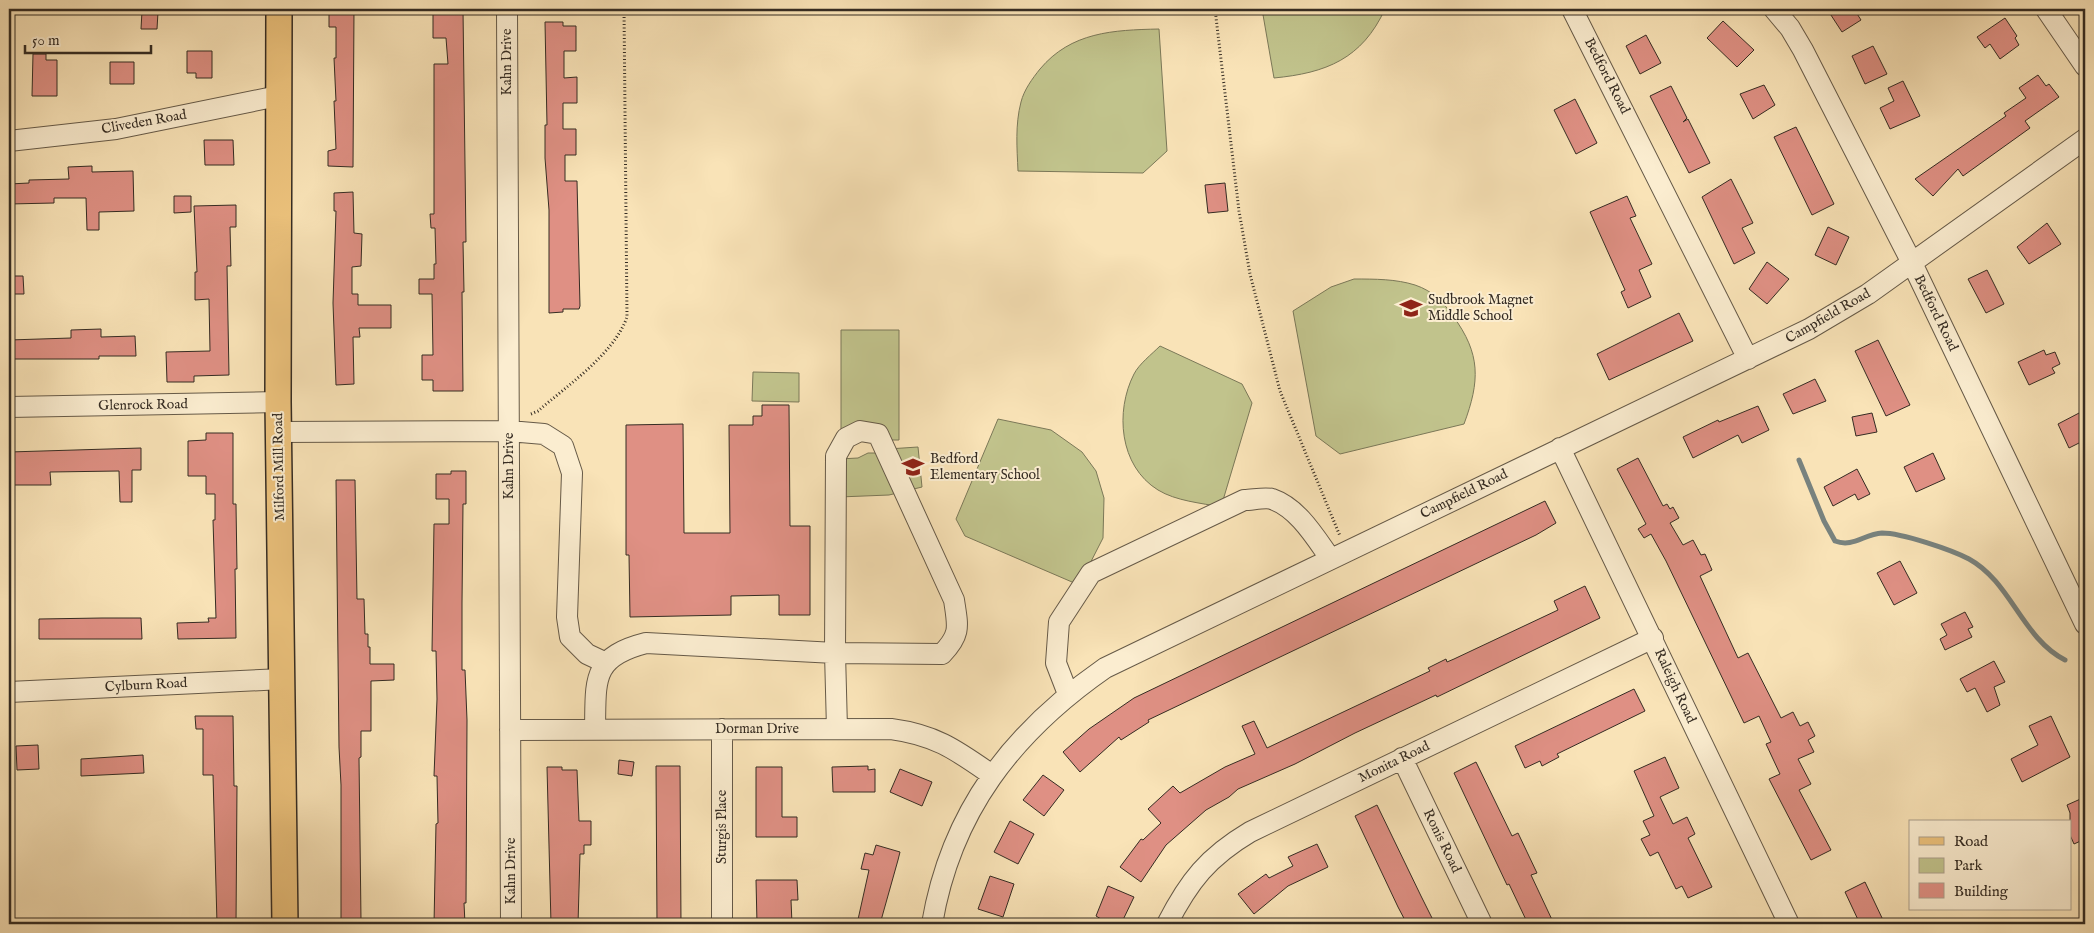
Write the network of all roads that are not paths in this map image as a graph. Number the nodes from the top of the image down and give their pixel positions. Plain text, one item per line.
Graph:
1 (278, 9) edge
2 (507, 9) edge
3 (1572, 9) edge
4 (1774, 9) edge
5 (2046, 9) edge
6 (2085, 66) edge
7 (278, 96) junction
8 (2085, 139) edge
9 (9, 142) edge
10 (1912, 263) junction
11 (1748, 359) junction
12 (278, 402) junction
13 (9, 407) edge
14 (509, 431) junction
15 (278, 432) junction
16 (1560, 448) junction
17 (1338, 554) junction
18 (2085, 624) edge
19 (1653, 638) junction
20 (836, 653) junction
21 (604, 662) junction
22 (283, 679) junction
23 (9, 692) edge
24 (1068, 694) junction
25 (595, 729) junction
26 (722, 729) junction
27 (838, 729) junction
28 (510, 730) junction
29 (1402, 758) junction
30 (992, 775) junction
31 (285, 924) edge
32 (511, 924) edge
33 (722, 924) edge
34 (932, 924) edge
35 (1167, 924) edge
36 (1482, 924) edge
37 (1789, 924) edge

1 - 7 main road, Milford Mill Road
2 - 14 street, Kahn Drive
3 - 11 street, Bedford Road
4 - 10 street, Bedford Road
5 - 6 street
7 - 9 street, Cliveden Road
7 - 12 main road, Milford Mill Road
8 - 10 street, Campfield Road
10 - 11 street, Campfield Road
10 - 18 street, Bedford Road
11 - 16 street, Campfield Road
12 - 13 street, Glenrock Road
12 - 15 main road, Milford Mill Road
14 - 15 street
14 - 21 street
14 - 28 street, Kahn Drive
15 - 22 main road, Milford Mill Road
16 - 17 street, Campfield Road
16 - 19 street, Raleigh Road
17 - 24 street, Campfield Road
17 - 24 street
19 - 29 street, Monita Road
19 - 37 street, Raleigh Road
20 - 20 street
20 - 21 street
20 - 27 street
21 - 25 street
22 - 23 street, Cylburn Road
22 - 31 main road, Milford Mill Road
24 - 30 street, Campfield Road
25 - 26 street, Dorman Drive
25 - 28 street, Dorman Drive
26 - 27 street, Dorman Drive
26 - 33 street, Sturgis Place
27 - 30 street, Dorman Drive
28 - 32 street, Kahn Drive
29 - 35 street, Monita Road
29 - 36 street, Ronis Road
30 - 34 street, Campfield Road

